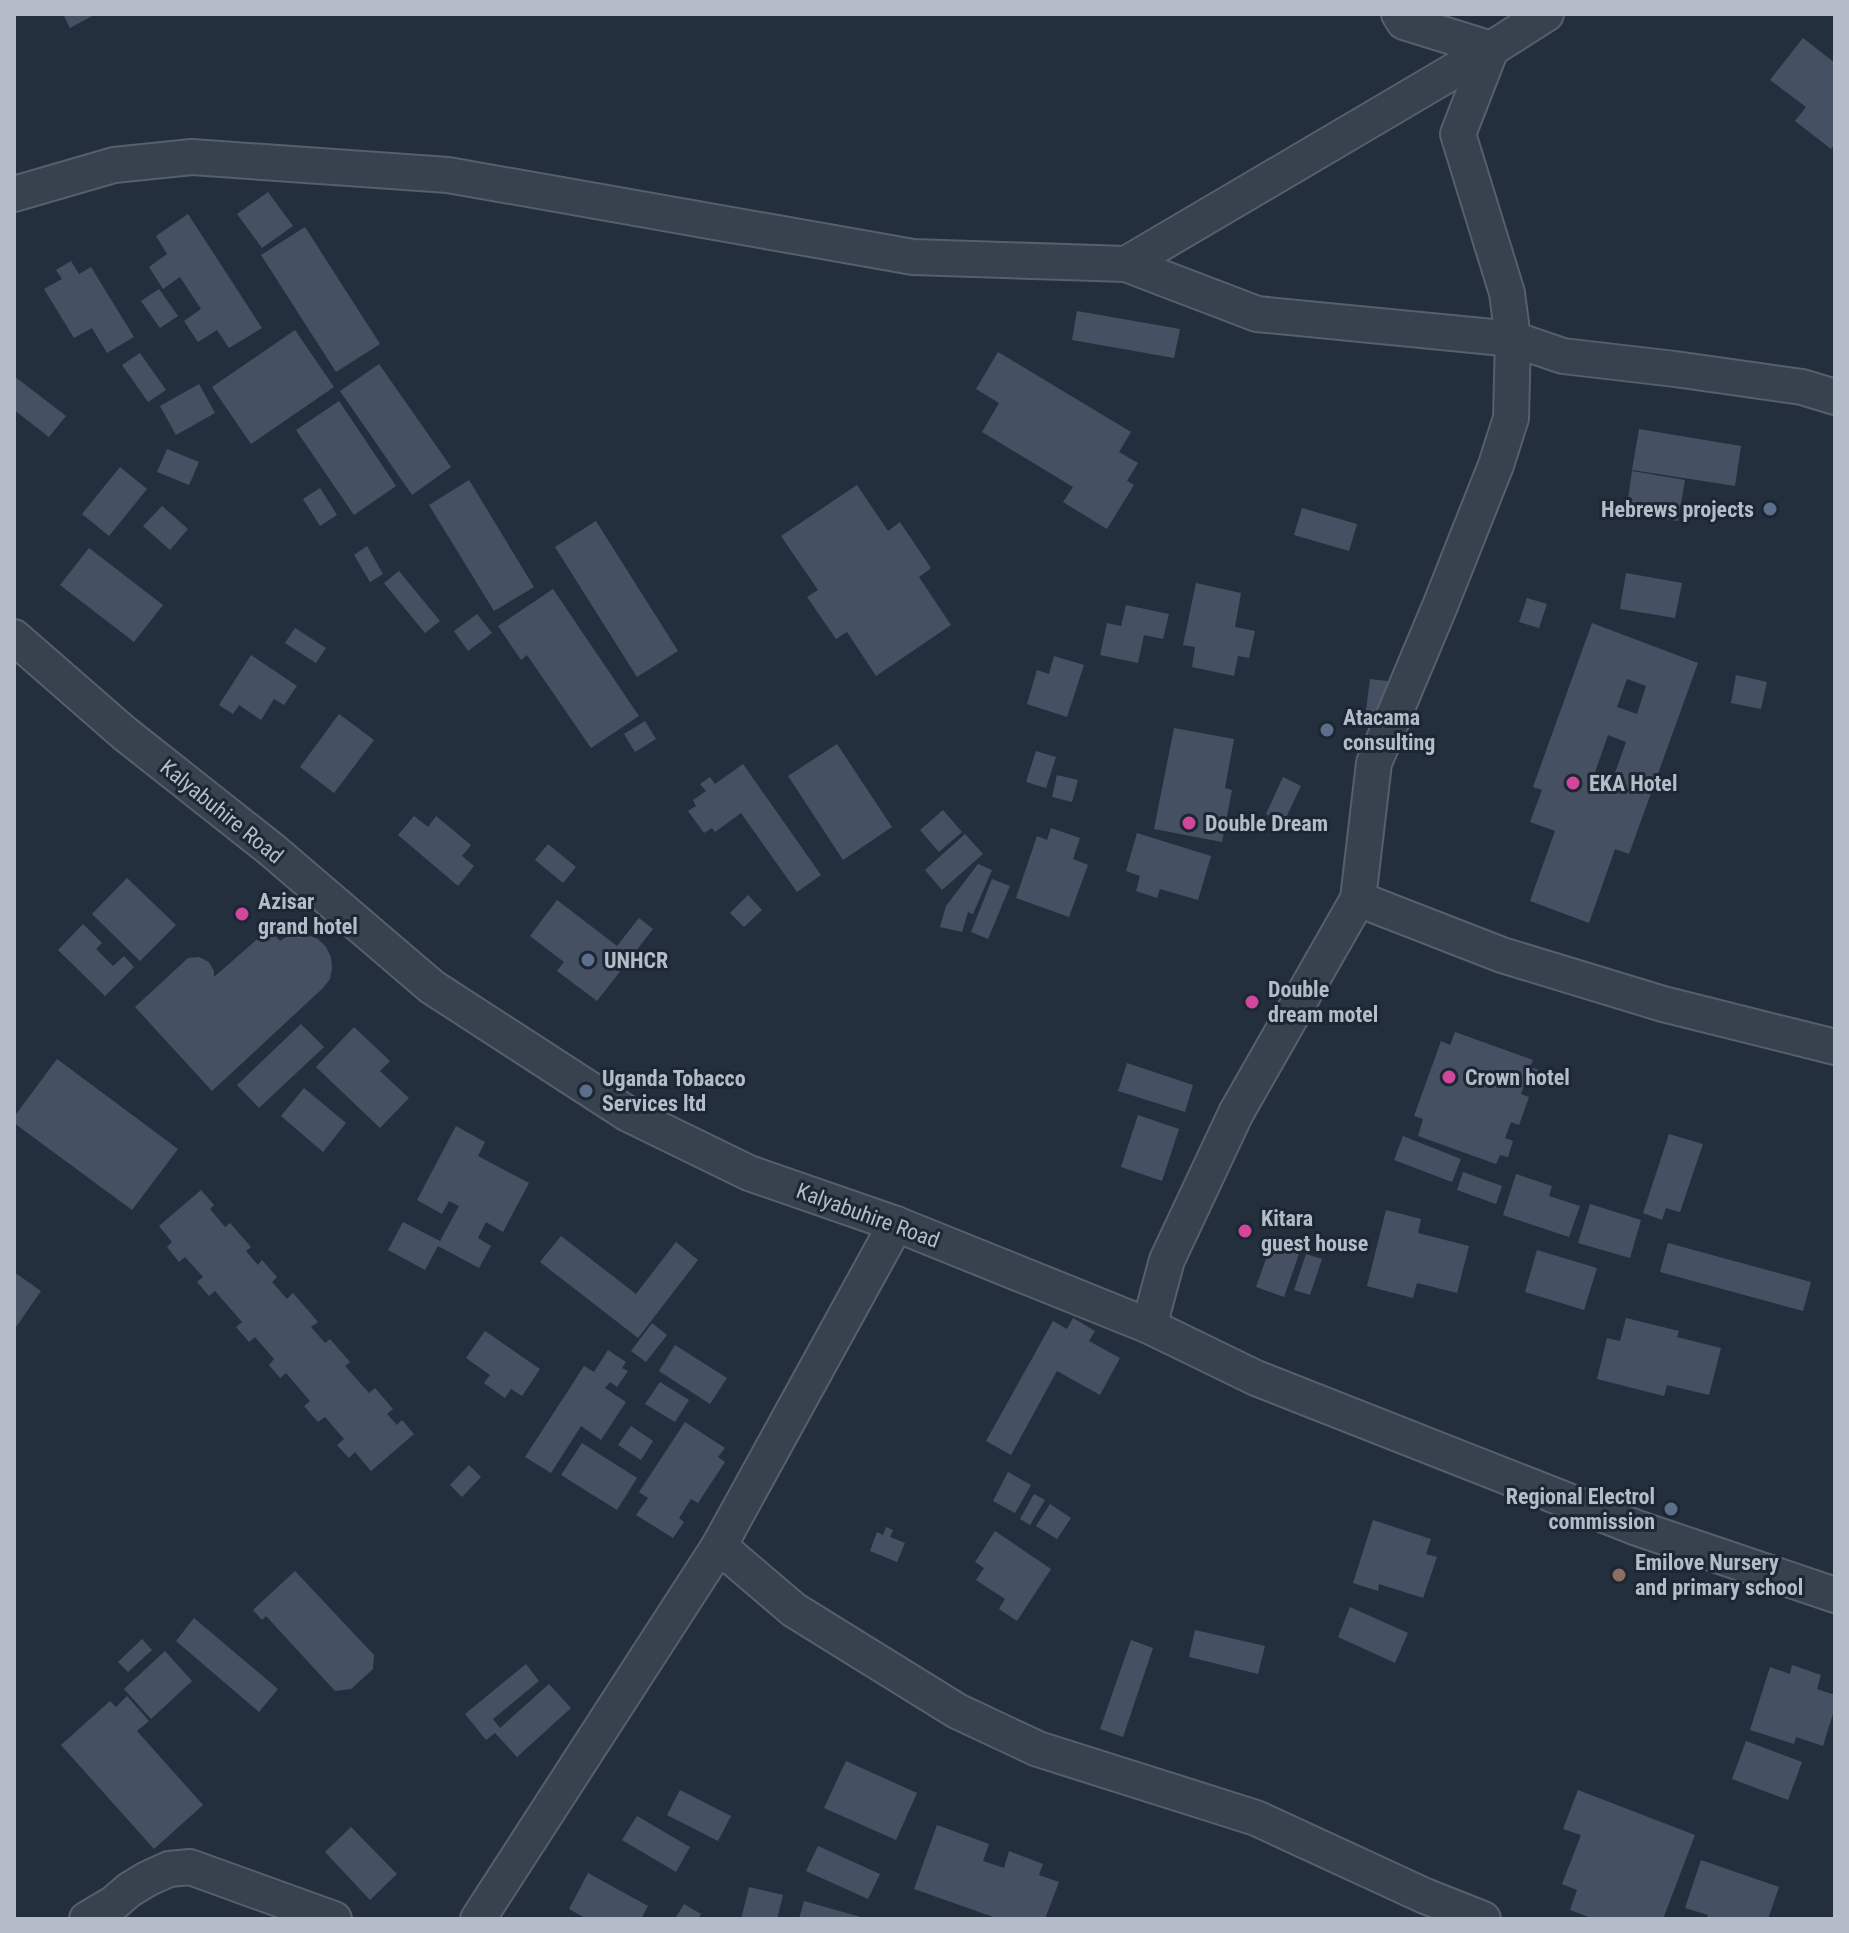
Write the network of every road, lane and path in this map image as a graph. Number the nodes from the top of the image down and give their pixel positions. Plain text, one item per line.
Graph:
1 (1399, 14) edge
2 (1546, 14) edge
3 (1491, 49) junction
4 (14, 194) edge
5 (1126, 264) junction
6 (1513, 339) junction
7 (1835, 397) edge
8 (14, 637) edge
9 (1358, 899) junction
10 (1835, 1047) edge
11 (896, 1224) junction
12 (1149, 1326) junction
13 (719, 1546) junction
14 (1835, 1595) edge
15 (87, 1919) edge
16 (334, 1919) edge
17 (478, 1919) edge
18 (1483, 1919) edge

1 - 3 street
2 - 3 street
3 - 5 street
3 - 6 street
4 - 5 street
5 - 6 street
6 - 7 street
6 - 9 street
8 - 11 street, Kalyabuhire Road
9 - 10 street
9 - 12 street
11 - 12 street, Kalyabuhire Road
11 - 13 street
12 - 14 street, Kalyabuhire Road
13 - 17 street
13 - 18 street
15 - 16 street

